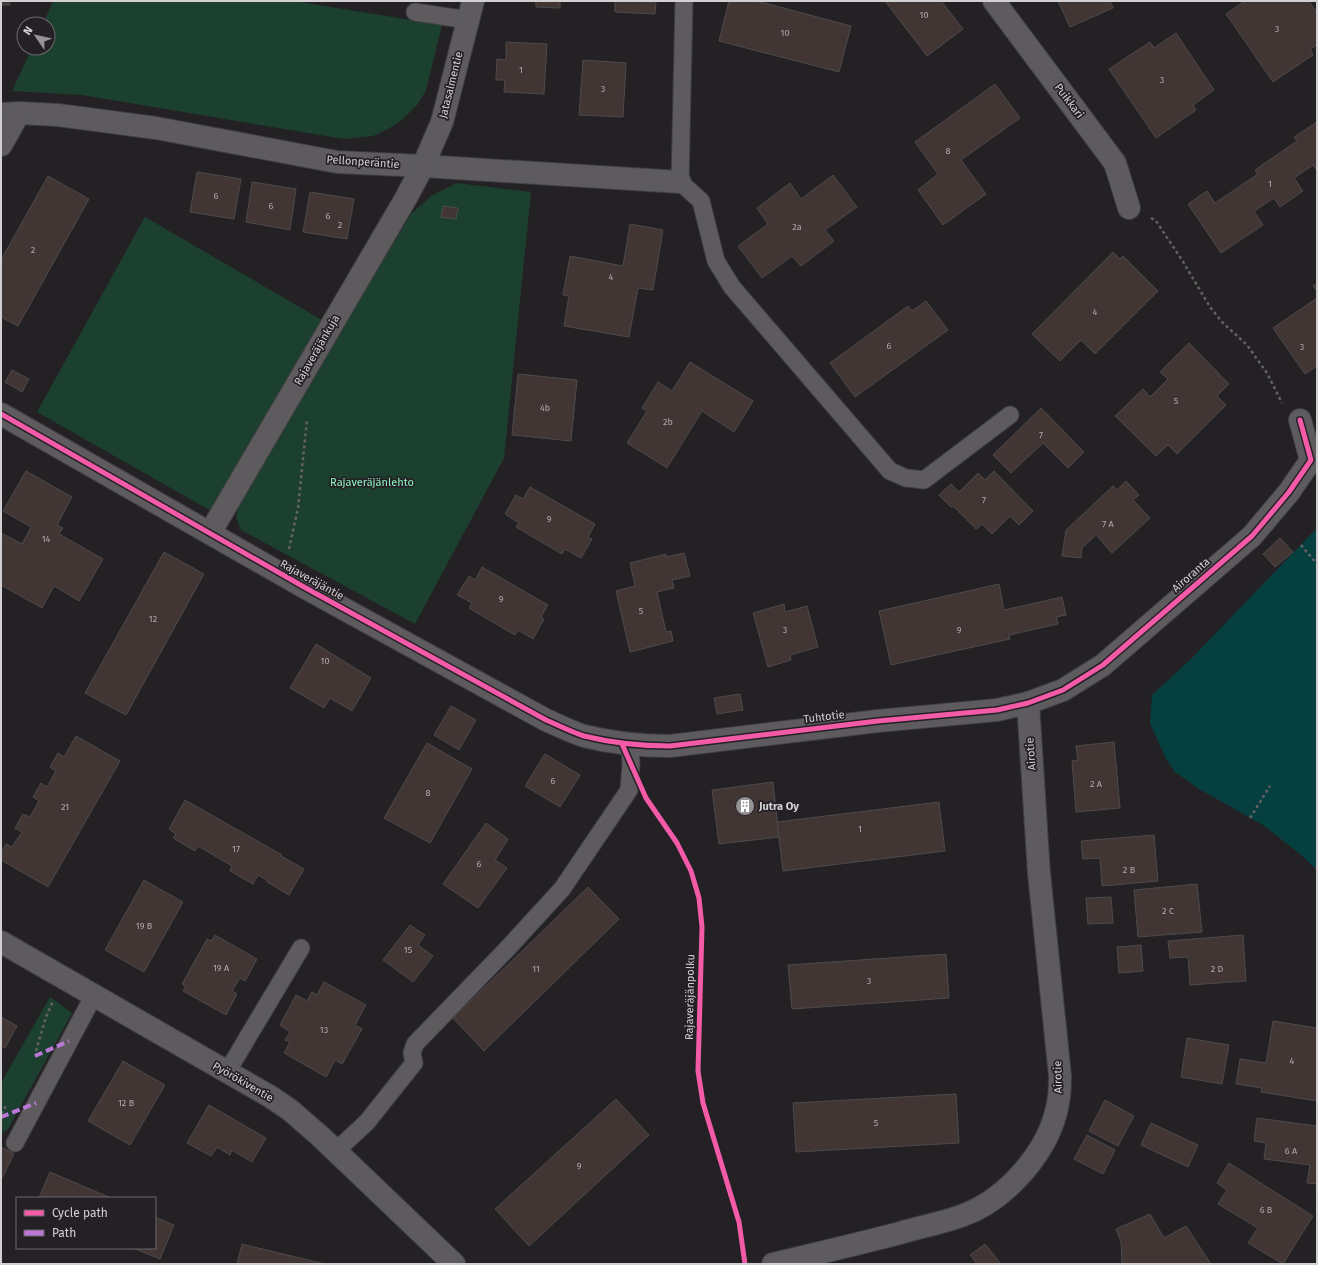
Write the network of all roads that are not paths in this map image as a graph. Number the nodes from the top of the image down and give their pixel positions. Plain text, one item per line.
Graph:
1 (684, 1) edge
2 (994, 1) edge
3 (470, 10) edge
4 (415, 12) dead end
5 (10, 113) edge
6 (1, 145) edge
7 (423, 166) junction
8 (680, 182) junction
9 (1129, 208) road end
10 (1, 414) edge
11 (1010, 415) dead end
12 (1300, 420) road end
13 (210, 533) junction
14 (1028, 703) junction
15 (626, 744) junction
16 (1, 942) edge
17 (301, 948) dead end
18 (94, 995) junction
19 (227, 1072) junction
20 (15, 1143) dead end
21 (336, 1151) junction
22 (454, 1264) edge
23 (773, 1264) edge

1 - 8 lane
2 - 9 street, Puikkari
3 - 4 lane
3 - 7 street, Jatasalmentie
5 - 6 street
5 - 7 street, Pellonperäntie
7 - 8 street, Pellonperäntie
7 - 13 street, Rajaveräjänkuja
8 - 11 lane
10 - 13 street, Rajaveräjäntie
12 - 14 street, Airoranta
13 - 15 street, Rajaveräjäntie
14 - 15 street, Tuhtotie
14 - 23 street, Airotie
15 - 21 lane
16 - 18 street, Pyörökiventie
17 - 19 lane
18 - 19 street, Pyörökiventie
18 - 20 lane
19 - 21 street, Pyörökiventie
21 - 22 street, Pyörökiventie

